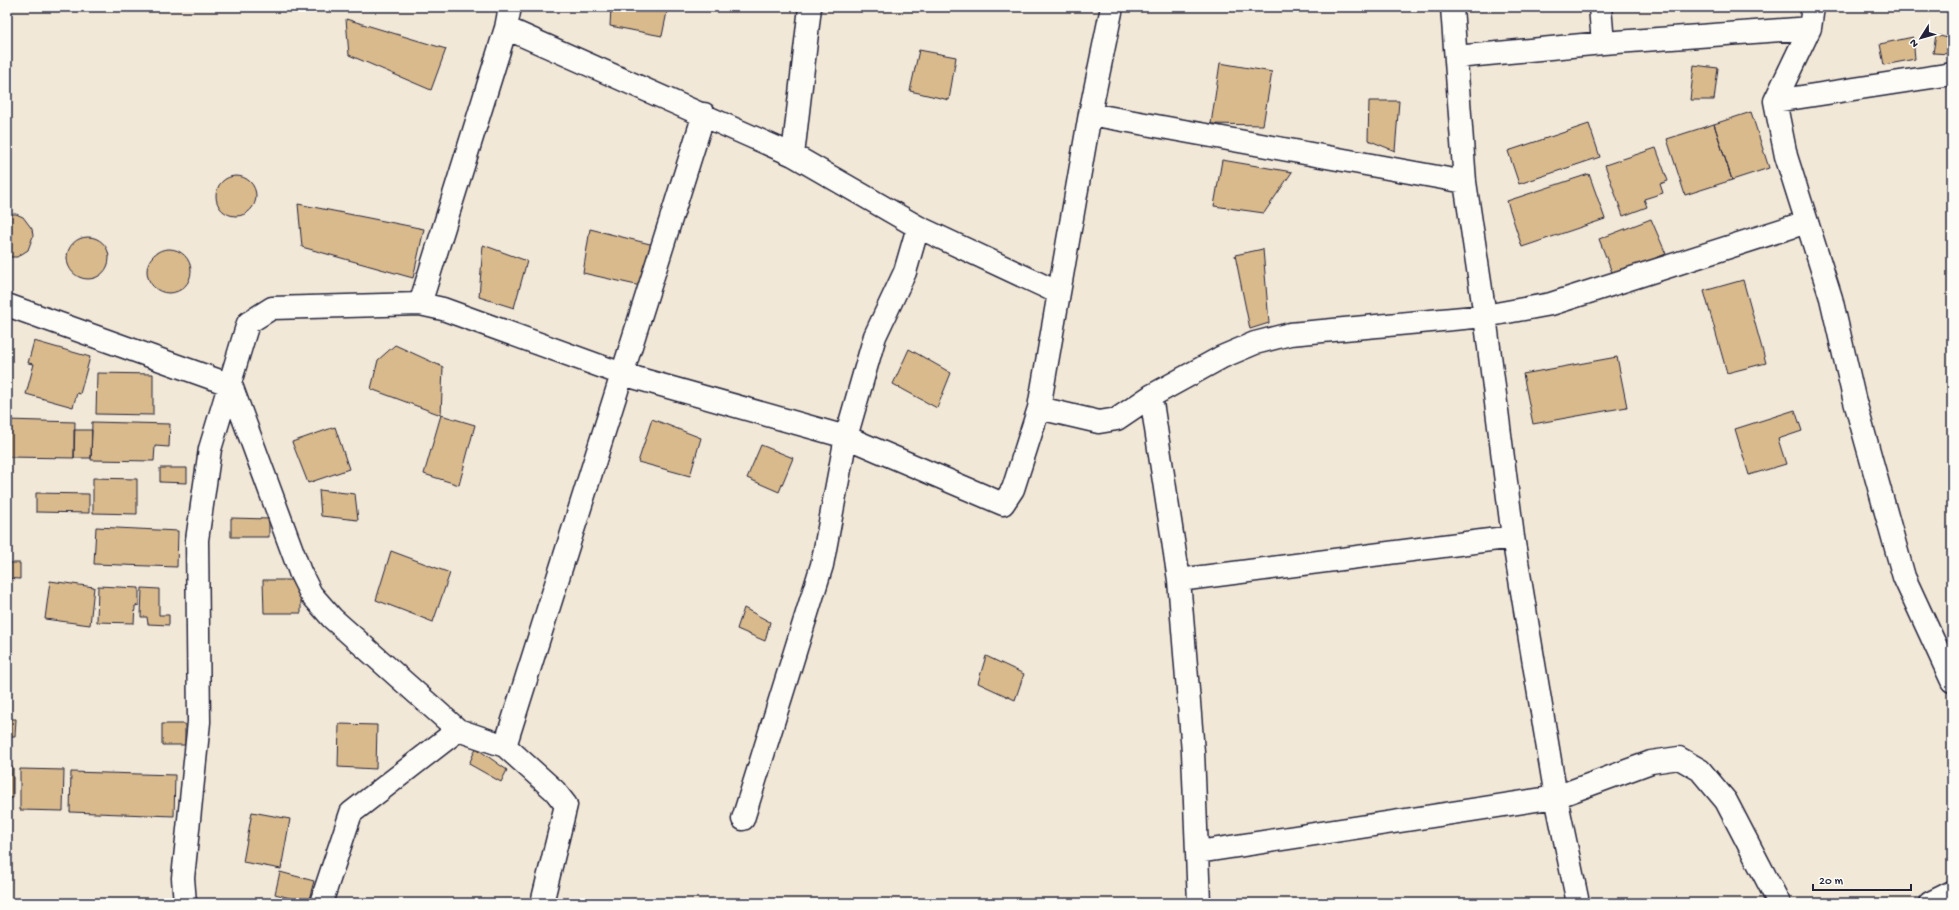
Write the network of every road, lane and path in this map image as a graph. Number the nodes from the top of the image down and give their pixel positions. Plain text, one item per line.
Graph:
1 (510, 7) edge
2 (810, 7) edge
3 (1112, 7) edge
4 (1452, 7) edge
5 (1600, 7) edge
6 (1812, 17) edge
7 (506, 28) junction
8 (1603, 43) junction
9 (1456, 57) junction
10 (1952, 74) edge
11 (1775, 101) junction
12 (704, 114) junction
13 (1090, 114) junction
14 (793, 155) junction
15 (1465, 182) junction
16 (1807, 222) junction
17 (918, 227) junction
18 (1059, 293) junction
19 (420, 304) junction
20 (7, 305) edge
21 (1485, 316) junction
22 (622, 374) junction
23 (230, 385) junction
24 (1151, 396) junction
25 (1039, 408) junction
26 (846, 437) junction
27 (1513, 536) junction
28 (1178, 580) junction
29 (1952, 681) edge
30 (458, 730) junction
31 (505, 746) junction
32 (1556, 798) junction
33 (743, 819) dead end
34 (1198, 852) junction
35 (1952, 892) edge
36 (185, 903) edge
37 (321, 903) edge
38 (542, 903) edge
39 (1199, 903) edge
40 (1578, 903) edge
41 (1779, 903) edge
42 (1930, 903) edge

1 - 7 street
2 - 14 street
3 - 13 street
4 - 9 street
5 - 8 street
6 - 8 street
6 - 11 street
7 - 12 street
7 - 19 street
8 - 9 street
9 - 15 street
10 - 11 street
11 - 16 street
12 - 14 street
12 - 22 street
13 - 15 street
13 - 18 street
14 - 17 street
15 - 21 street
16 - 21 street
16 - 29 street
17 - 18 street
17 - 26 street
18 - 25 street
19 - 22 street
19 - 23 street
20 - 23 street
21 - 24 street
21 - 27 street
22 - 26 street
22 - 31 street
23 - 30 street
23 - 36 street
24 - 25 street
24 - 28 street
25 - 26 street
26 - 33 street
27 - 28 street
27 - 32 street
28 - 34 street
30 - 31 street
30 - 37 street
31 - 38 street
32 - 34 street
32 - 40 street
32 - 41 street
34 - 39 street
35 - 42 street

